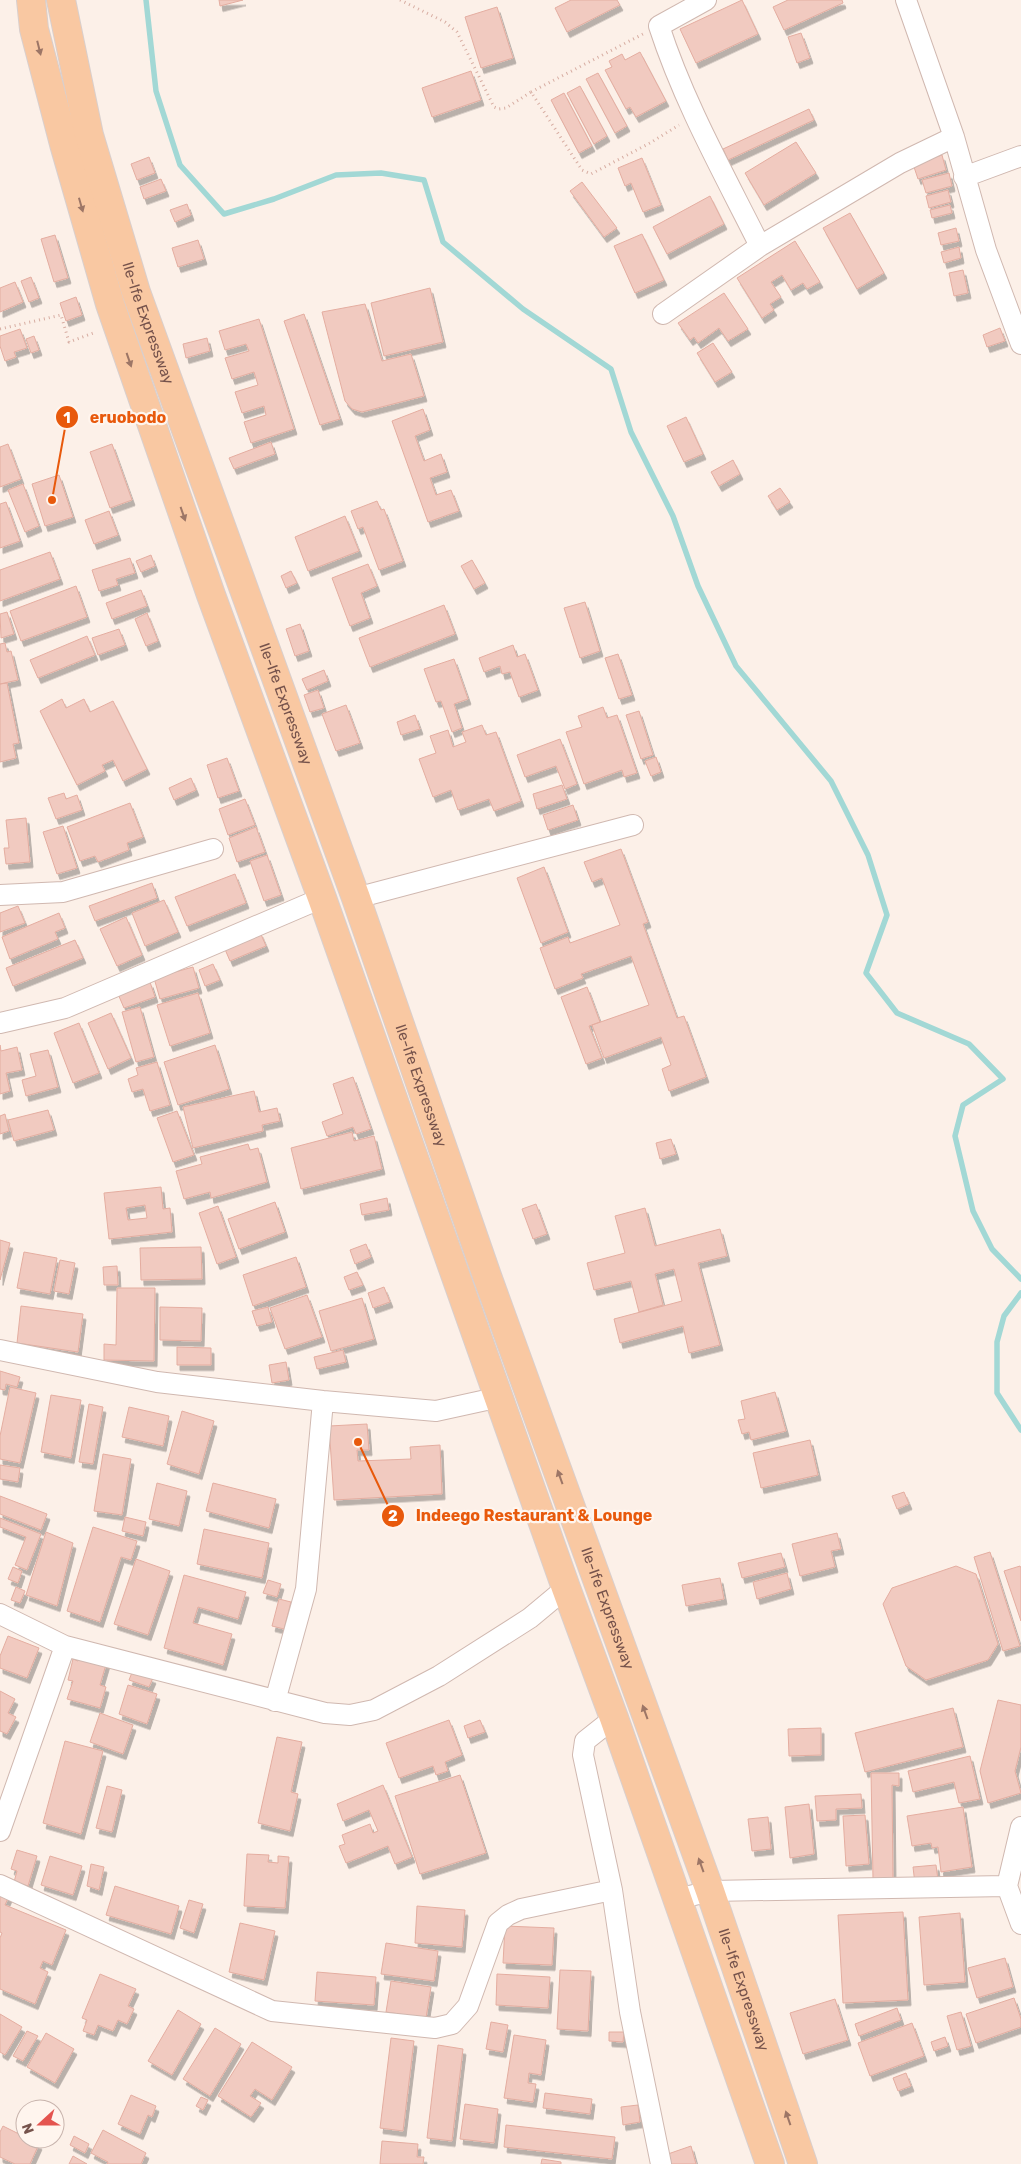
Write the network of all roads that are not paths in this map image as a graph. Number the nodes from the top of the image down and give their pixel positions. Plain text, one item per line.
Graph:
1 (31, 0) edge
2 (62, 0) edge
3 (706, 0) edge
4 (906, 0) edge
5 (954, 137) junction
6 (1021, 156) edge
7 (964, 177) junction
8 (760, 246) junction
9 (663, 314) dead end
10 (1021, 344) edge
11 (633, 825) dead end
12 (214, 849) dead end
13 (0, 895) edge
14 (322, 898) junction
15 (356, 898) junction
16 (0, 1023) edge
17 (469, 1221) junction
18 (442, 1234) junction
19 (0, 1350) edge
20 (500, 1397) junction
21 (323, 1401) junction
22 (566, 1588) junction
23 (0, 1614) edge
24 (65, 1646) junction
25 (276, 1701) junction
26 (614, 1718) junction
27 (1021, 1827) edge
28 (0, 1831) edge
29 (0, 1885) edge
30 (1007, 1886) junction
31 (612, 1890) junction
32 (710, 1892) junction
33 (678, 1899) junction
34 (1021, 1924) edge
35 (661, 2164) edge
36 (770, 2164) edge
37 (803, 2164) edge

1 -> 14 main road, Ile-Ife Expressway
2 - 15 main road, Ile-Ife Expressway
3 - 8 street
4 - 5 street
5 - 7 street
5 - 8 street
6 - 7 street
7 - 10 street
8 - 9 street
11 - 15 street
12 - 13 street
14 - 16 street
14 - 18 main road, Ile-Ife Expressway
15 - 17 main road, Ile-Ife Expressway
17 - 18 main road
32 -> 17 main road, Ile-Ife Expressway
18 - 20 main road, Ile-Ife Expressway
19 - 21 street
20 - 21 street
20 - 22 main road, Ile-Ife Expressway
21 - 25 street
22 - 25 street
22 - 26 main road, Ile-Ife Expressway
23 - 24 street
24 - 25 street
24 - 28 street
26 - 31 street
26 - 33 main road, Ile-Ife Expressway
27 - 30 street
29 - 31 street
30 - 32 street
30 - 34 street
31 - 35 street
32 - 33 street
37 -> 32 main road, Ile-Ife Expressway
33 - 36 main road, Ile-Ife Expressway

